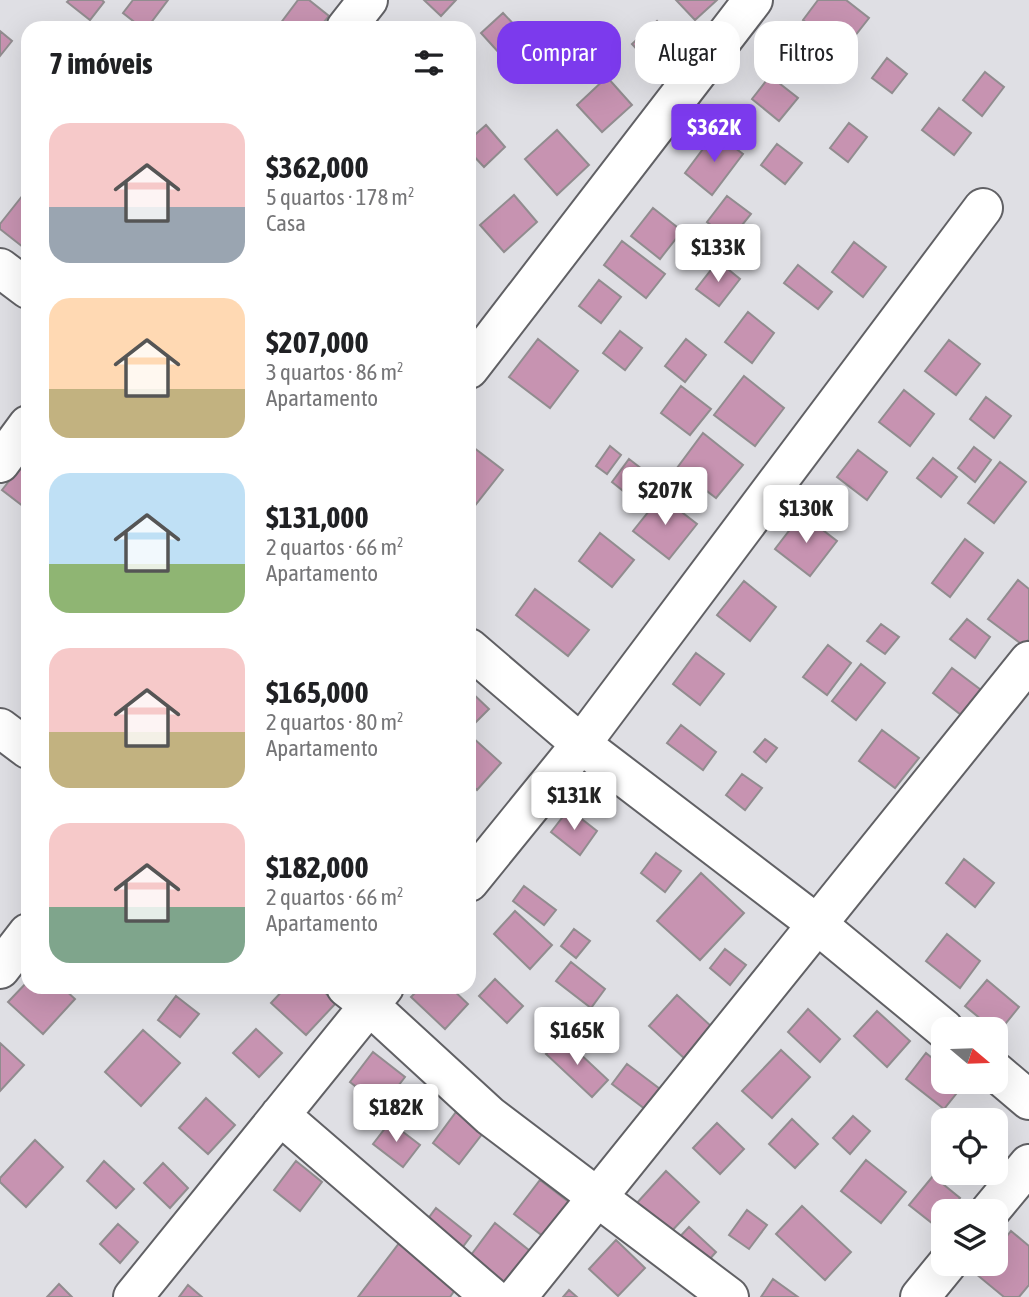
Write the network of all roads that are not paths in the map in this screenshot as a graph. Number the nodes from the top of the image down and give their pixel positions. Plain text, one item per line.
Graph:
1 (369, 0) edge
2 (753, 0) edge
3 (352, 21) edge
4 (983, 208) dead end
5 (0, 268) edge
6 (21, 284) edge
7 (476, 360) edge
8 (21, 434) edge
9 (0, 463) edge
10 (476, 654) edge
11 (1029, 661) edge
12 (0, 728) edge
13 (21, 744) edge
14 (581, 744) junction
15 (476, 873) edge
16 (818, 925) junction
17 (21, 942) edge
18 (0, 969) edge
19 (365, 994) edge
20 (367, 994) edge
21 (931, 1018) edge
22 (1008, 1082) edge
23 (1029, 1100) edge
24 (280, 1115) junction
25 (1029, 1164) edge
26 (597, 1199) junction
27 (1000, 1199) edge
28 (937, 1276) edge
29 (133, 1297) edge
30 (491, 1297) edge
31 (517, 1297) edge
32 (729, 1297) edge
33 (920, 1297) edge

1 - 3 street
2 - 7 street
4 - 14 street
5 - 6 street
8 - 9 street
10 - 14 street
11 - 16 street
12 - 13 street
14 - 15 street
14 - 16 street
16 - 21 street
16 - 26 street
17 - 18 street
19 - 24 street
20 - 26 street
22 - 23 street
24 - 29 street
24 - 30 street
25 - 27 street
26 - 31 street
26 - 32 street
28 - 33 street

